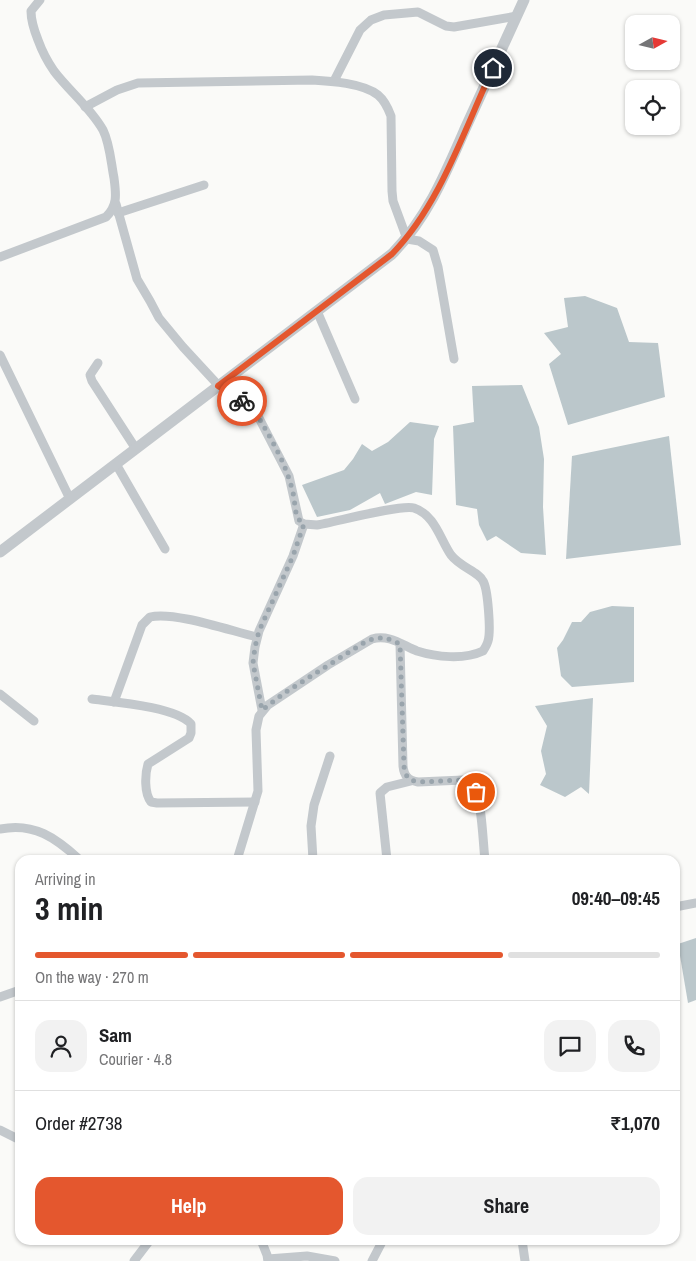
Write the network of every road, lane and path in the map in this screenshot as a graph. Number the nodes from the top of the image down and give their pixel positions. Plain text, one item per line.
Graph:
1 (524, 0) edge
2 (35, 2) edge
3 (517, 16) junction
4 (334, 81) junction
5 (85, 106) junction
6 (204, 185) dead end
7 (117, 208) junction
8 (406, 239) junction
9 (0, 257) edge
10 (317, 311) junction
11 (0, 355) edge
12 (454, 359) dead end
13 (98, 363) dead end
14 (218, 386) junction
15 (355, 399) dead end
16 (136, 449) junction
17 (116, 464) junction
18 (70, 499) junction
19 (304, 524) junction
20 (165, 549) dead end
21 (0, 552) edge
22 (257, 637) junction
23 (400, 644) junction
24 (0, 694) edge
25 (92, 699) dead end
26 (114, 702) junction
27 (262, 710) junction
28 (34, 721) dead end
29 (330, 756) dead end
30 (412, 780) junction
31 (255, 802) junction
32 (0, 829) edge
33 (74, 855) edge
34 (239, 855) edge
35 (313, 855) edge
36 (386, 855) edge
37 (484, 855) edge
38 (696, 903) edge
39 (680, 906) edge
40 (15, 992) edge
41 (0, 997) edge
42 (0, 1130) edge
43 (15, 1138) edge
44 (147, 1245) edge
45 (263, 1245) edge
46 (381, 1245) edge
47 (523, 1245) edge
48 (138, 1260) edge
49 (268, 1260) edge
50 (335, 1261) edge
51 (372, 1261) edge
52 (526, 1261) edge

1 - 3 street
2 - 5 street
3 - 4 street
3 - 8 street
4 - 5 street
4 - 8 street
5 - 7 street
6 - 7 street
7 - 9 street
7 - 14 street
8 - 10 street
8 - 12 street
10 - 14 street
10 - 15 street
11 - 18 street
13 - 16 street
14 - 16 street
14 - 19 street
16 - 17 street
17 - 18 street
17 - 20 street
18 - 21 street
19 - 22 street
19 - 23 street
22 - 26 street
22 - 27 street
23 - 27 street
23 - 30 street
24 - 28 street
25 - 26 street
26 - 31 street
27 - 31 street
29 - 35 street
30 - 36 street
30 - 37 street
31 - 34 street
32 - 33 street
38 - 39 street
40 - 41 street
42 - 43 street
44 - 48 street
45 - 49 street
46 - 51 street
47 - 52 street
49 - 50 street

